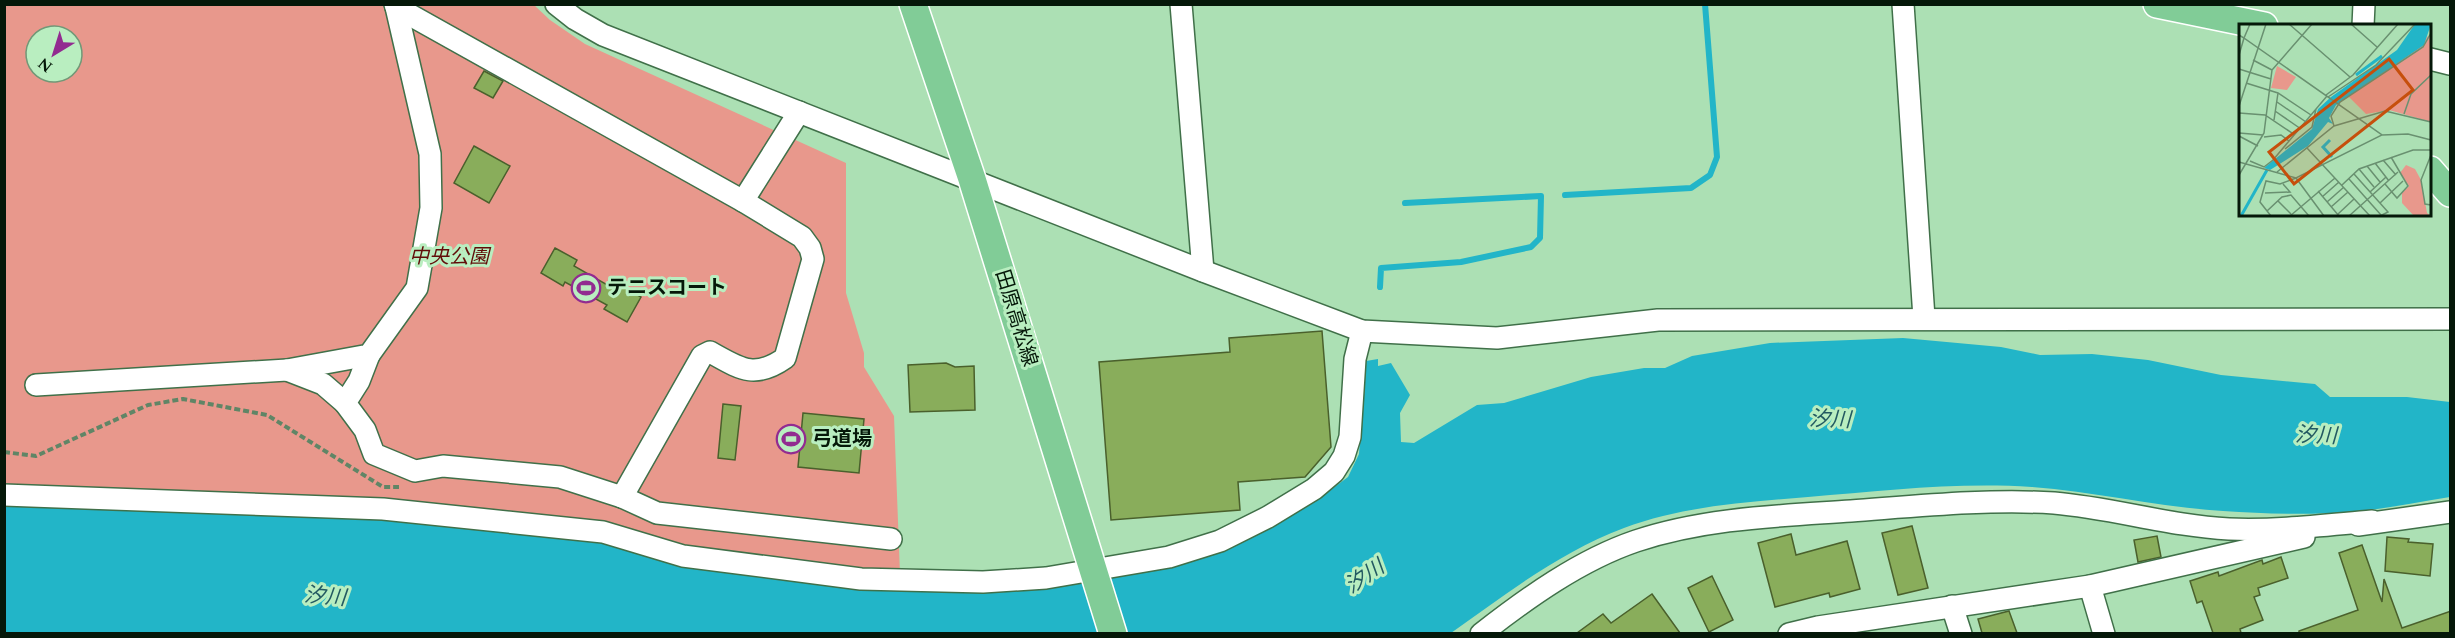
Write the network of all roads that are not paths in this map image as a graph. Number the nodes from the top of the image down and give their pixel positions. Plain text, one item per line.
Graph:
1 (556, 4) edge
2 (914, 4) edge
3 (1181, 4) edge
4 (1903, 4) edge
5 (2157, 4) edge
6 (2364, 4) edge
7 (396, 6) edge
8 (2254, 24) edge
9 (2363, 24) edge
10 (2431, 59) edge
11 (2451, 64) edge
12 (799, 112) junction
13 (2431, 171) edge
14 (972, 179) junction
15 (2451, 193) edge
16 (743, 201) junction
17 (1203, 271) junction
18 (1924, 318) junction
19 (2451, 319) edge
20 (1362, 332) junction
21 (369, 354) junction
22 (287, 370) junction
23 (36, 386) dead end
24 (345, 404) junction
25 (4, 495) edge
26 (622, 497) junction
27 (2451, 512) edge
28 (2372, 521) junction
29 (891, 539) dead end
30 (1095, 575) junction
31 (2090, 586) junction
32 (1952, 606) junction
33 (1819, 630) edge
34 (1113, 633) edge
35 (1481, 633) edge
36 (1789, 633) edge
37 (1961, 633) edge
38 (2104, 633) edge

1 - 12 street
2 - 14 main road, 田原高松線
3 - 17 street
4 - 18 street
5 - 8 main road
6 - 9 street
7 - 16 street
7 - 21 street
10 - 11 street
12 - 14 street
12 - 16 street
13 - 15 main road
14 - 17 street
14 - 30 main road, 田原高松線
16 - 26 street
17 - 20 street
18 - 19 street
18 - 20 street
20 - 30 street
21 - 22 street
21 - 24 street
22 - 23 street
22 - 24 street
24 - 26 street
25 - 30 street
26 - 29 street
27 - 28 street
28 - 31 street
28 - 35 street
30 - 34 main road, 田原高松線
31 - 32 street
31 - 38 street
32 - 33 street
32 - 37 street
33 - 36 street

